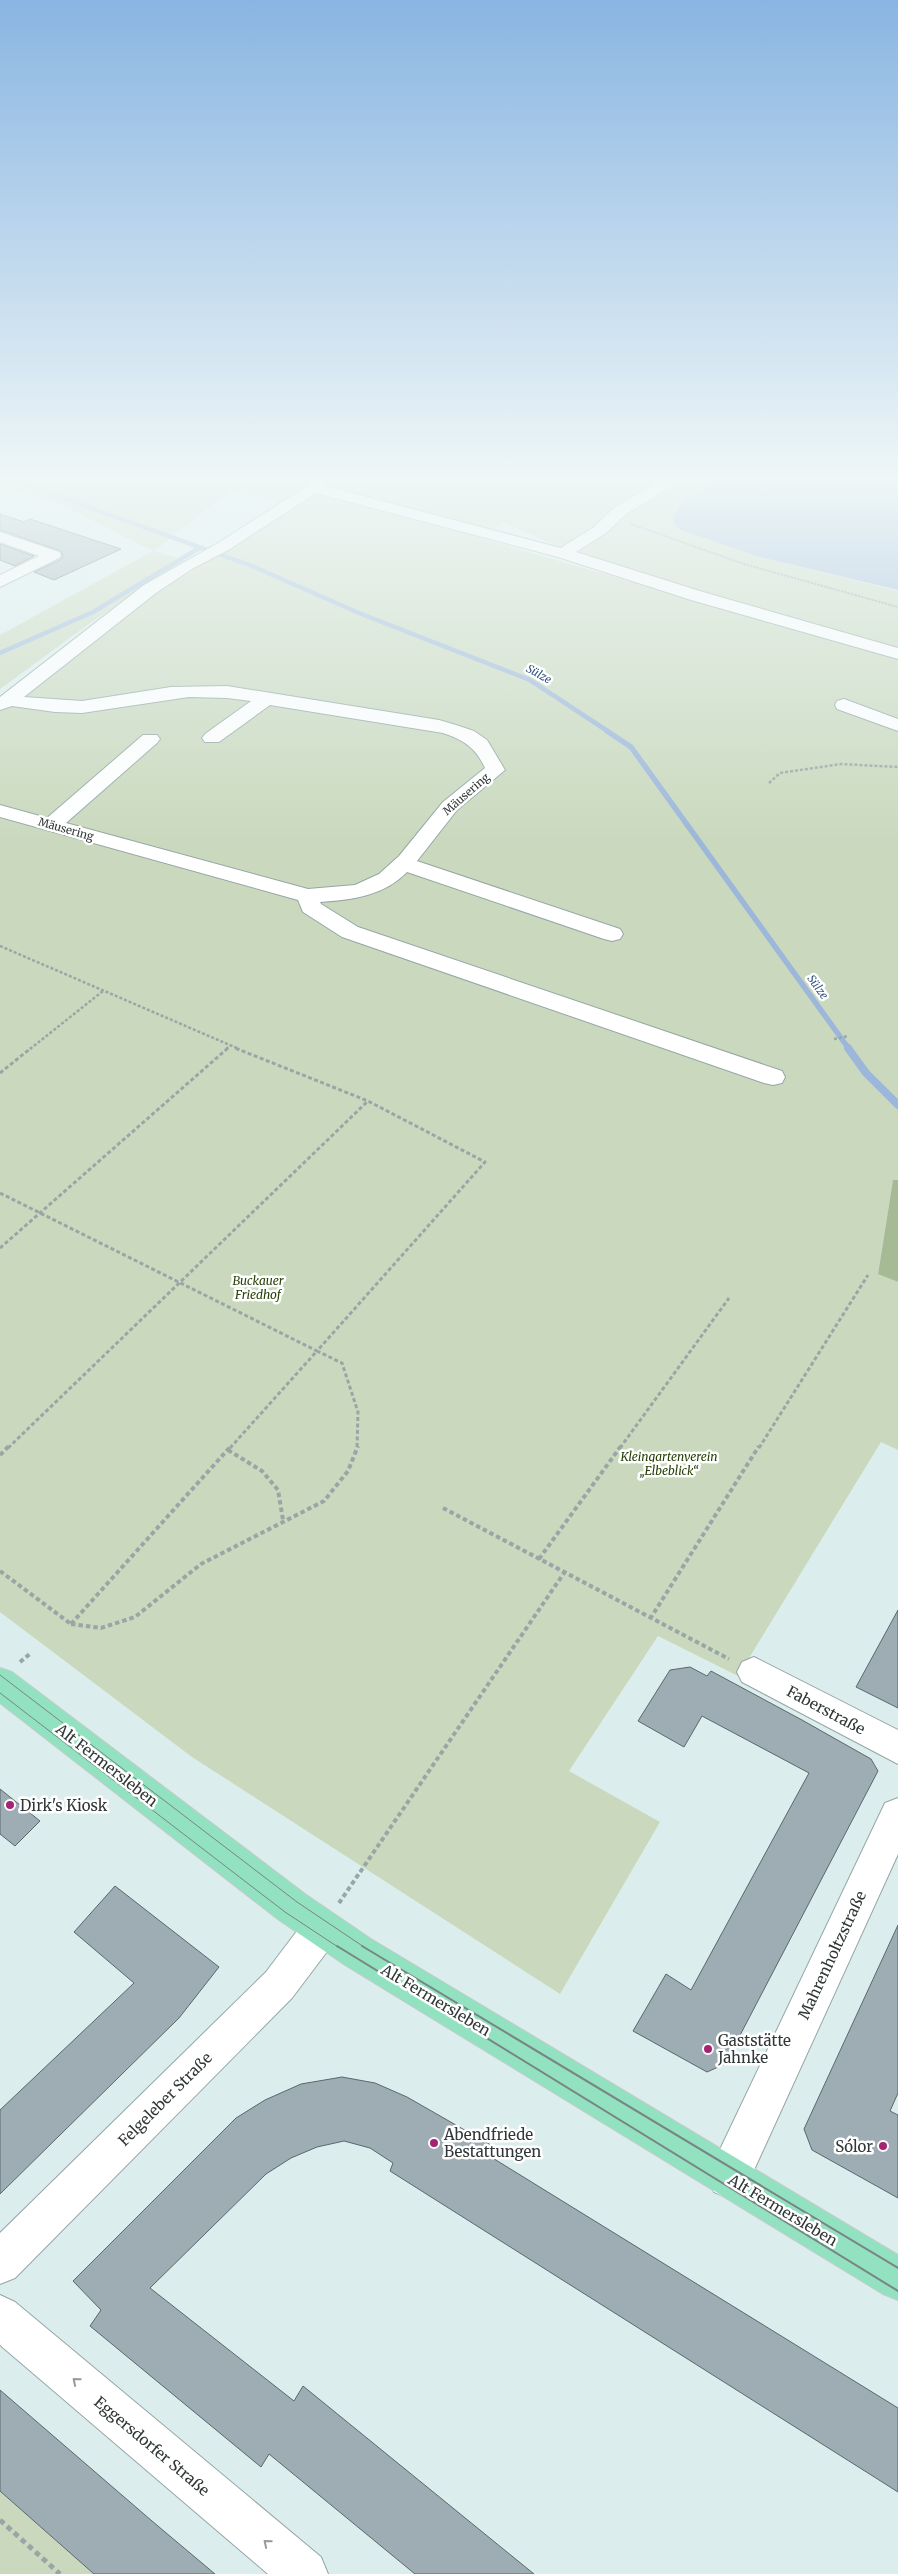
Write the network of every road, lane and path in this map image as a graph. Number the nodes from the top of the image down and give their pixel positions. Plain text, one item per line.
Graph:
1 (137, 599) edge
2 (708, 599) edge
3 (870, 599) edge
4 (898, 607) edge
5 (898, 654) edge
6 (266, 699) junction
7 (5, 703) edge
8 (844, 705) dead end
9 (898, 725) edge
10 (212, 738) dead end
11 (150, 739) dead end
12 (898, 767) edge
13 (769, 783) dead end
14 (0, 811) edge
15 (51, 825) junction
16 (404, 864) junction
17 (308, 896) junction
18 (612, 934) dead end
19 (0, 946) edge
20 (104, 991) junction
21 (848, 1036) dead end
22 (834, 1039) dead end
23 (230, 1046) junction
24 (0, 1073) edge
25 (773, 1077) dead end
26 (368, 1101) junction
27 (0, 1193) edge
28 (40, 1213) junction
29 (0, 1248) edge
30 (868, 1275) dead end
31 (180, 1283) junction
32 (729, 1298) dead end
33 (317, 1351) junction
34 (228, 1450) junction
35 (0, 1455) edge
36 (443, 1508) dead end
37 (283, 1520) junction
38 (539, 1560) junction
39 (0, 1572) edge
40 (564, 1573) junction
41 (650, 1619) junction
42 (71, 1624) junction
43 (32, 1653) dead end
44 (754, 1672) joint
45 (10, 1673) edge
46 (898, 1748) edge
47 (898, 1814) edge
48 (322, 1928) junction
49 (729, 2177) junction
50 (0, 2263) edge
51 (898, 2279) edge
52 (0, 2317) edge
53 (0, 2520) edge
54 (60, 2574) edge
55 (304, 2574) edge

1 - 7 street
2 - 5 street
3 - 4 path
6 - 7 street, Mäusering
6 - 10 street
6 - 16 street, Mäusering
8 - 9 street
11 - 15 street
12 - 13 path
14 - 15 street, Mäusering
15 - 17 street, Mäusering
16 - 17 street, Mäusering
16 - 18 street
17 - 25 street
19 - 20 path
20 - 23 path
20 - 24 path
21 - 22 path
23 - 26 path
23 - 28 path
26 - 31 path
26 - 33 path
27 - 28 path
28 - 29 path
28 - 31 path
30 - 41 path
31 - 33 path
31 - 35 path
32 - 38 path
33 - 34 path
33 - 37 path
34 - 37 path
34 - 42 path
36 - 38 path
37 - 42 path
38 - 40 path
39 - 42 path
40 - 41 path
40 - 48 path
41 - 44 path
43 - 45 path
44 - 46 street, Faberstraße
45 - 48 main road, Alt Fermersleben
47 - 49 street, Mahrenholtzstraße
48 - 49 main road, Alt Fermersleben
48 - 50 street, Felgeleber Straße
49 - 51 main road, Alt Fermersleben
55 -> 52 street, Eggersdorfer Straße
53 - 54 path

